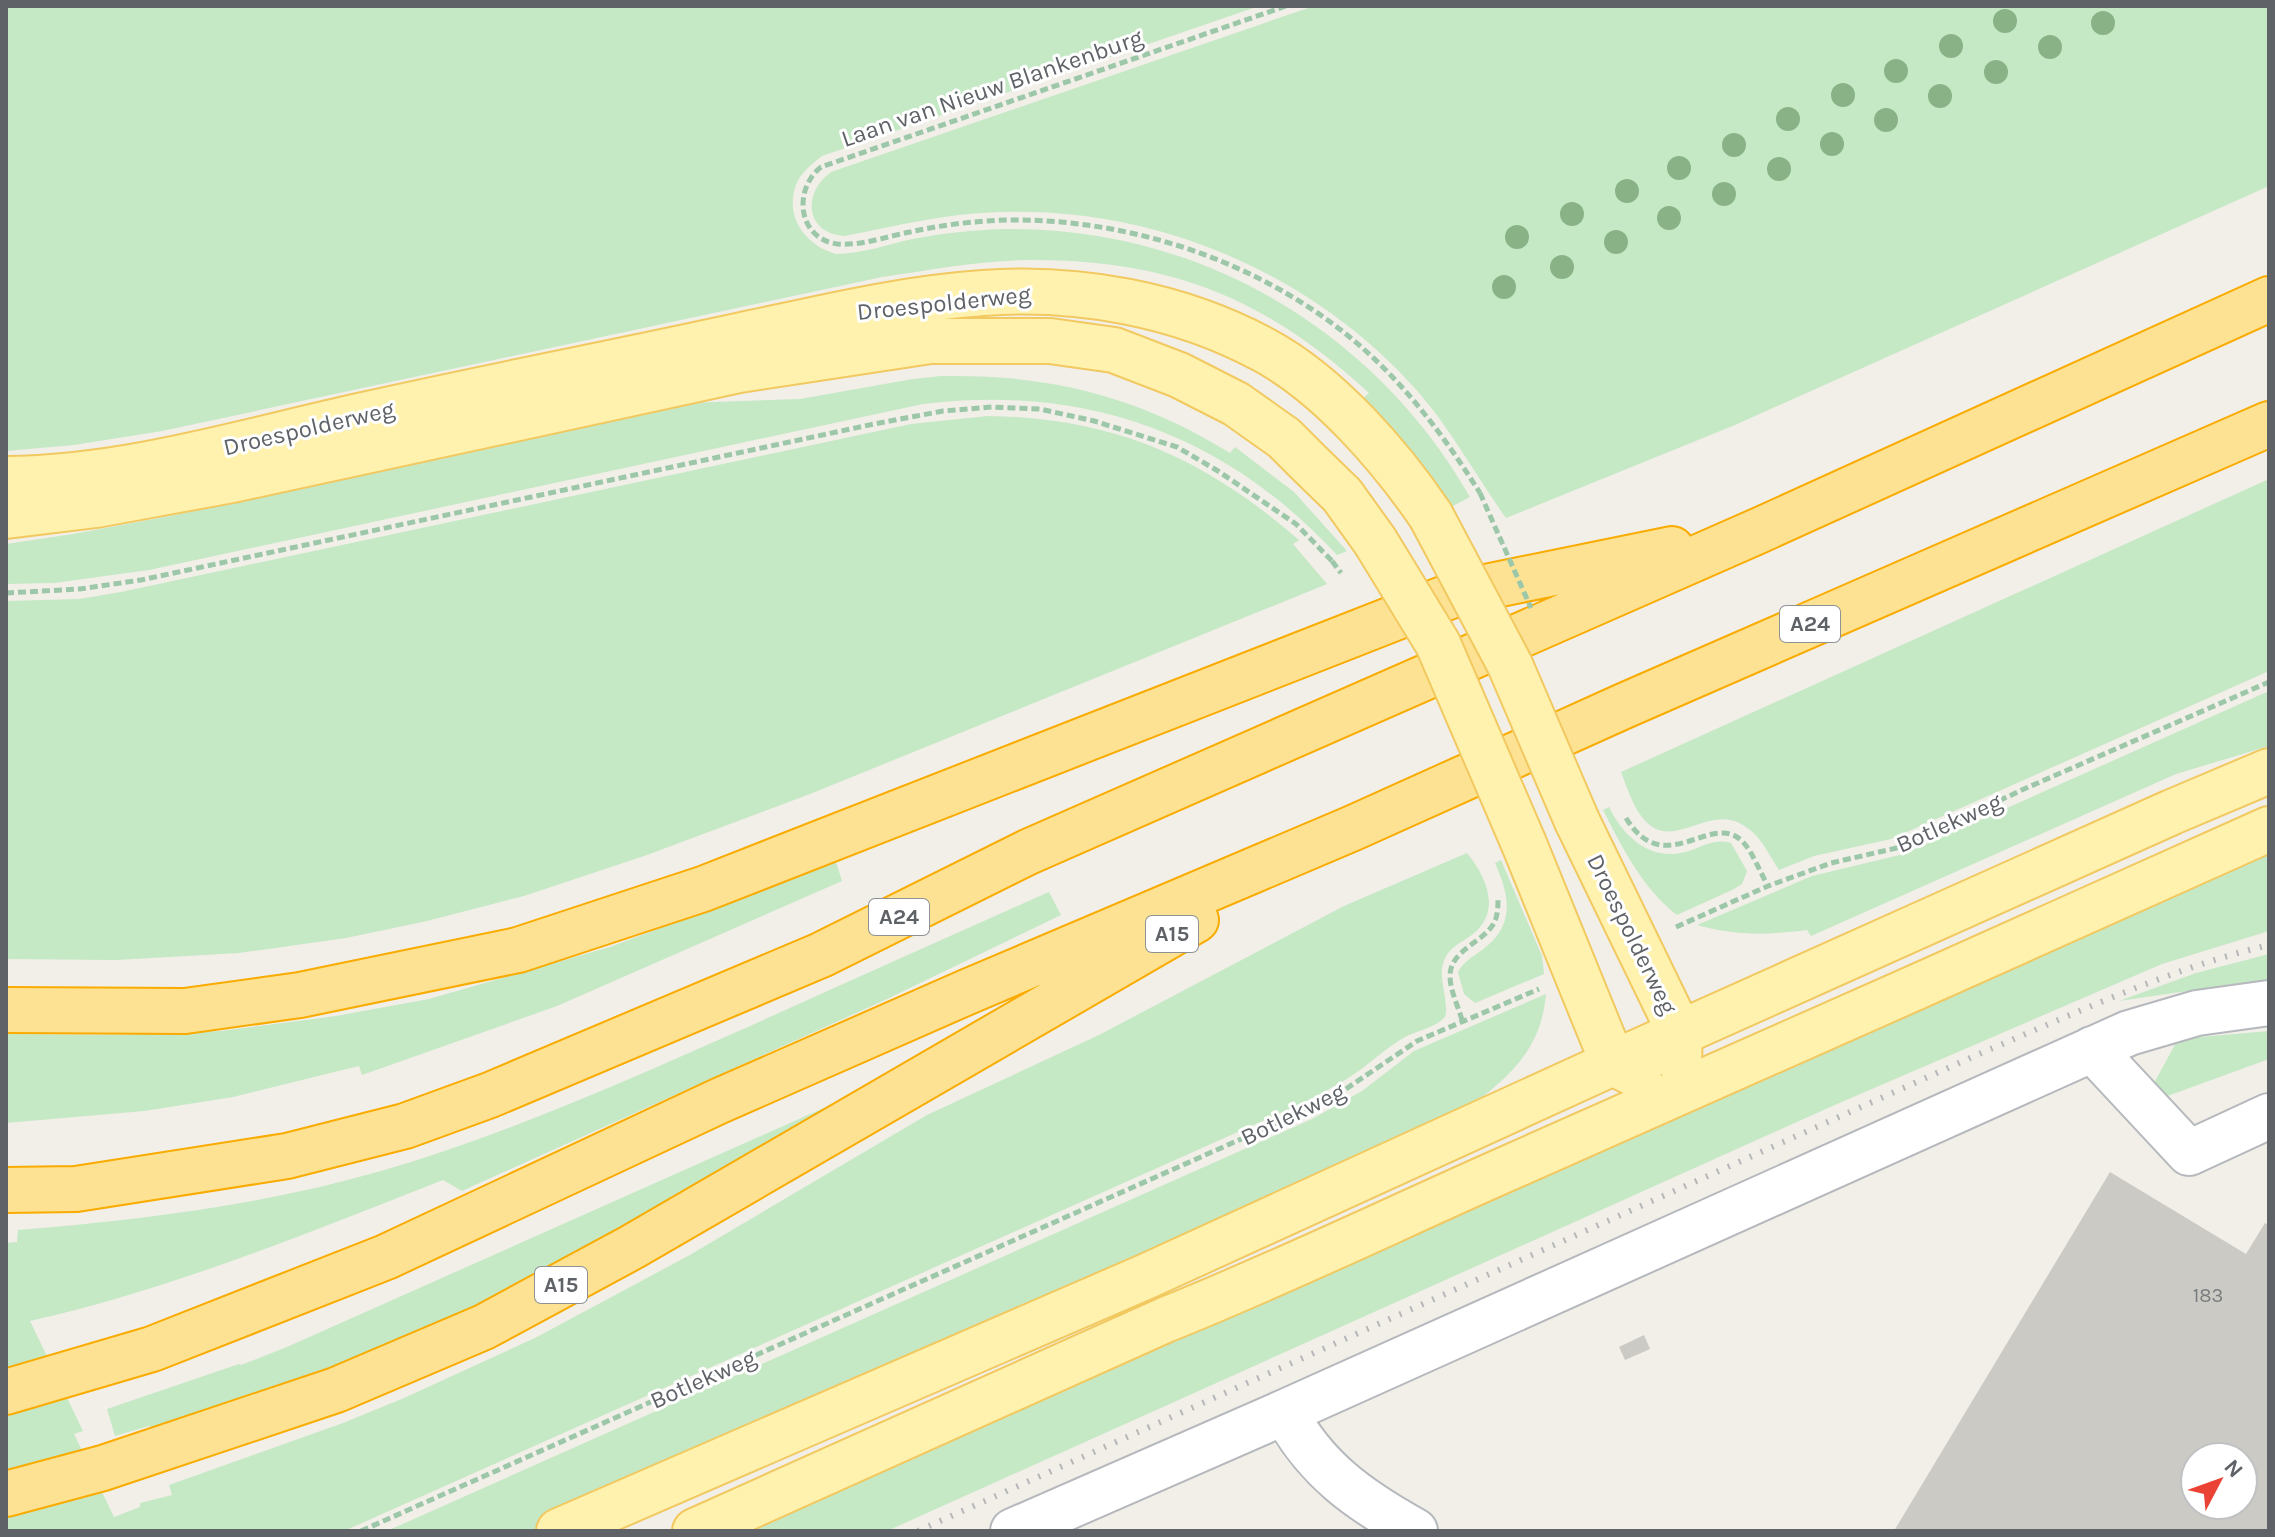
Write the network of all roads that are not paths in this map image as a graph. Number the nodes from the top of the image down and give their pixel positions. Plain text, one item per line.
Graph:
1 (2269, 299) edge
2 (2269, 424) edge
3 (6, 479) edge
4 (6, 516) edge
5 (1758, 531) junction
6 (2269, 771) edge
7 (1353, 828) junction
8 (2269, 829) edge
9 (2269, 1003) edge
10 (6, 1010) edge
11 (1680, 1033) junction
12 (2092, 1049) junction
13 (1613, 1063) junction
14 (1677, 1096) junction
15 (2269, 1116) edge
16 (6, 1190) edge
17 (6, 1392) edge
18 (1285, 1412) junction
19 (6, 1494) edge
20 (559, 1531) edge
21 (695, 1531) edge
22 (1013, 1531) edge
23 (1415, 1531) edge

1 - 5 highway, A24
2 - 7 highway, A24
3 - 11 main road, Droespolderweg, bridge
4 - 13 main road, Droespolderweg, bridge
5 - 10 highway, A24
5 - 16 highway, A24
6 - 11 main road
7 - 17 highway, A24
7 - 19 highway, A15
8 - 14 main road
9 - 12 street
11 - 13 main road
11 - 14 main road, Droespolderweg
12 - 15 street
12 - 18 street
13 - 14 main road
13 - 20 main road
14 - 21 main road
18 - 22 street
18 - 23 street

